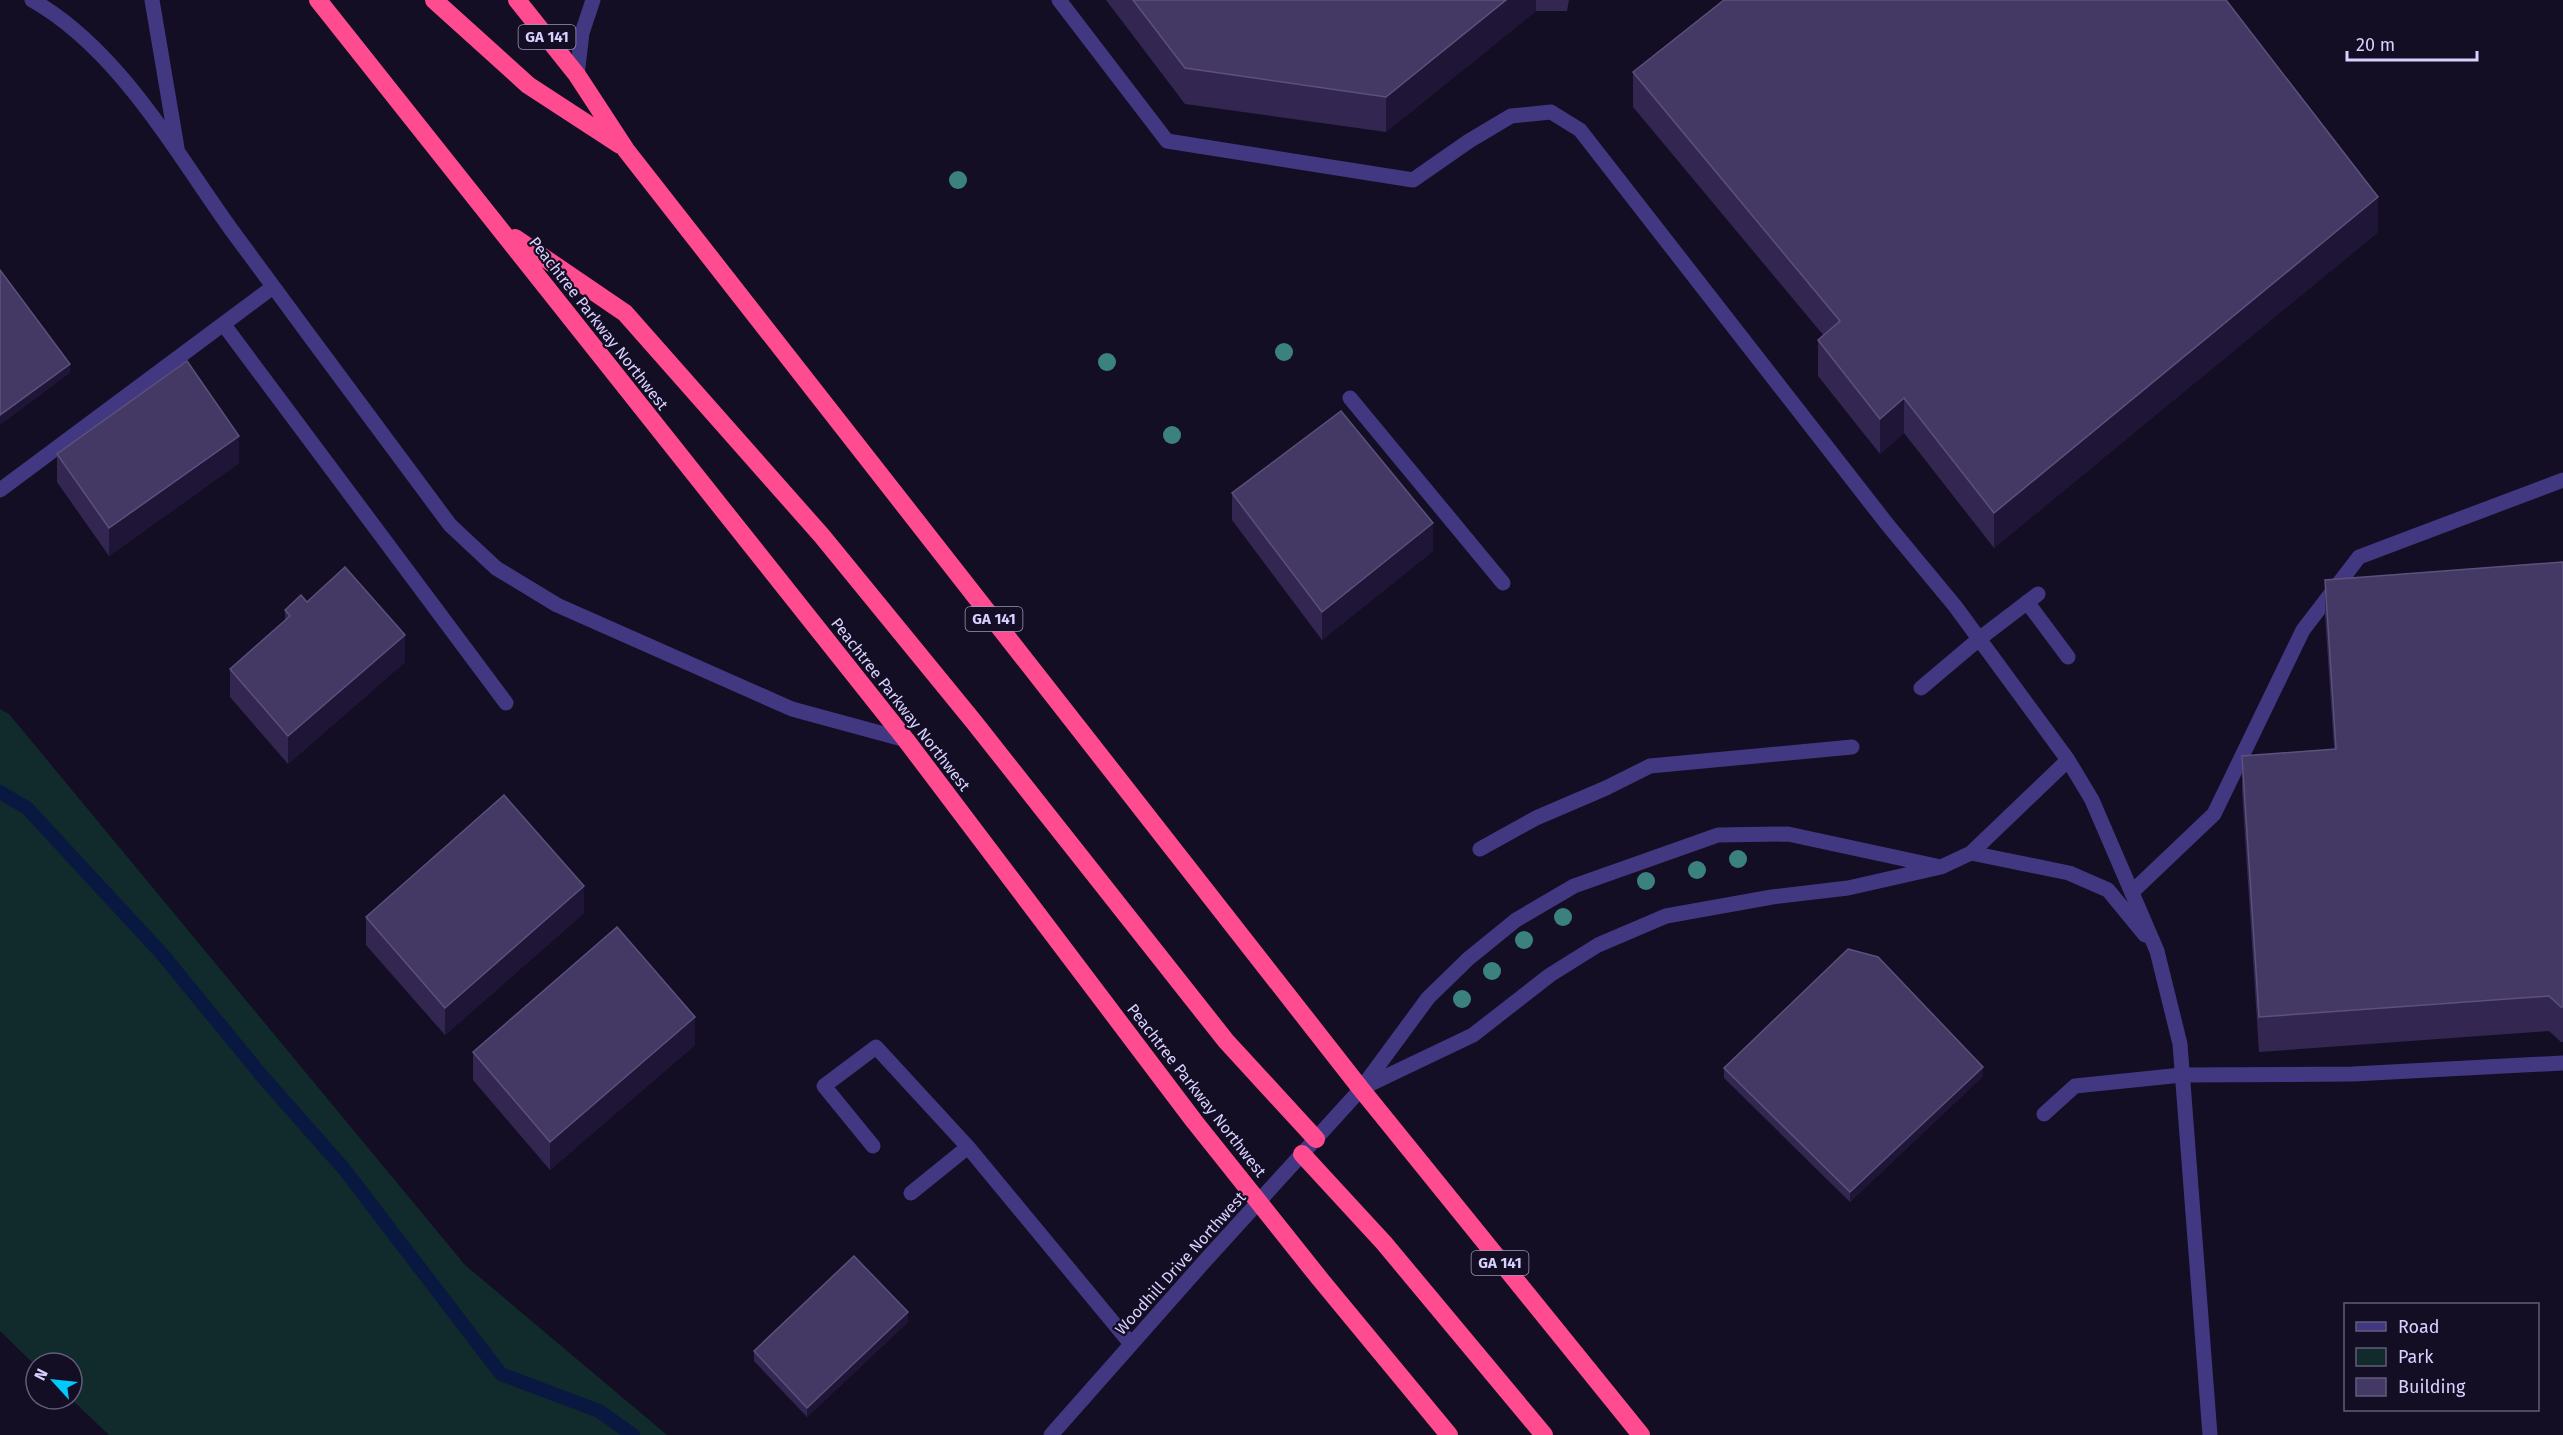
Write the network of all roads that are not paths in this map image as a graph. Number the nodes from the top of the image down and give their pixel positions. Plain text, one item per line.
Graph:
1 (32, 0) edge
2 (152, 0) edge
3 (318, 0) edge
4 (434, 0) edge
5 (517, 0) edge
6 (593, 0) edge
7 (1059, 0) edge
8 (577, 75) junction
9 (177, 149) junction
10 (626, 150) junction
11 (499, 227) junction
12 (273, 287) junction
13 (224, 325) junction
14 (1350, 398) dead end
15 (2563, 480) edge
16 (0, 490) edge
17 (1503, 583) dead end
18 (1978, 639) junction
19 (2068, 657) dead end
20 (1921, 688) dead end
21 (506, 703) dead end
22 (906, 740) junction
23 (1852, 747) dead end
24 (2068, 760) junction
25 (1480, 849) dead end
26 (1971, 853) junction
27 (1941, 867) junction
28 (2132, 892) junction
29 (2157, 951) junction
30 (2563, 1063) edge
31 (2182, 1075) junction
32 (1361, 1089) junction
33 (2044, 1114) dead end
34 (1316, 1139) junction
35 (873, 1146) dead end
36 (968, 1147) junction
37 (1302, 1154) junction
38 (911, 1193) dead end
39 (1259, 1202) junction
40 (1131, 1344) junction
41 (1051, 1435) edge
42 (1449, 1435) edge
43 (1544, 1435) edge
44 (1641, 1435) edge
45 (2210, 1435) edge

1 - 9 street
2 - 9 street
3 - 11 highway, Peachtree Parkway Northwest
4 - 10 highway
5 - 8 highway, GA 141
6 - 8 street
7 - 18 street
8 - 10 highway, GA 141
9 - 12 street
10 - 32 highway, GA 141
11 - 22 highway, Peachtree Parkway Northwest
11 - 34 highway
12 - 13 street
12 - 22 street
13 - 16 street
13 - 21 street
14 - 17 street
15 - 28 street
18 - 19 street
18 - 20 street
18 - 24 street
22 - 39 highway, Peachtree Parkway Northwest
23 - 25 street
24 - 26 street
24 - 28 street
26 - 27 street
26 - 29 street
27 - 32 street
27 - 32 street, Woodhill Drive Northwest
28 - 29 street
29 - 31 street
30 - 31 street
31 - 33 street
31 - 45 street
32 - 34 street, Woodhill Drive Northwest
32 - 44 highway, GA 141
34 - 37 street, Woodhill Drive Northwest
35 - 36 street
36 - 38 street
36 - 40 street
37 - 39 street, Woodhill Drive Northwest
37 - 43 highway
39 - 40 street, Woodhill Drive Northwest
39 - 42 highway, Peachtree Parkway Northwest
40 - 41 street, Woodhill Drive Northwest

